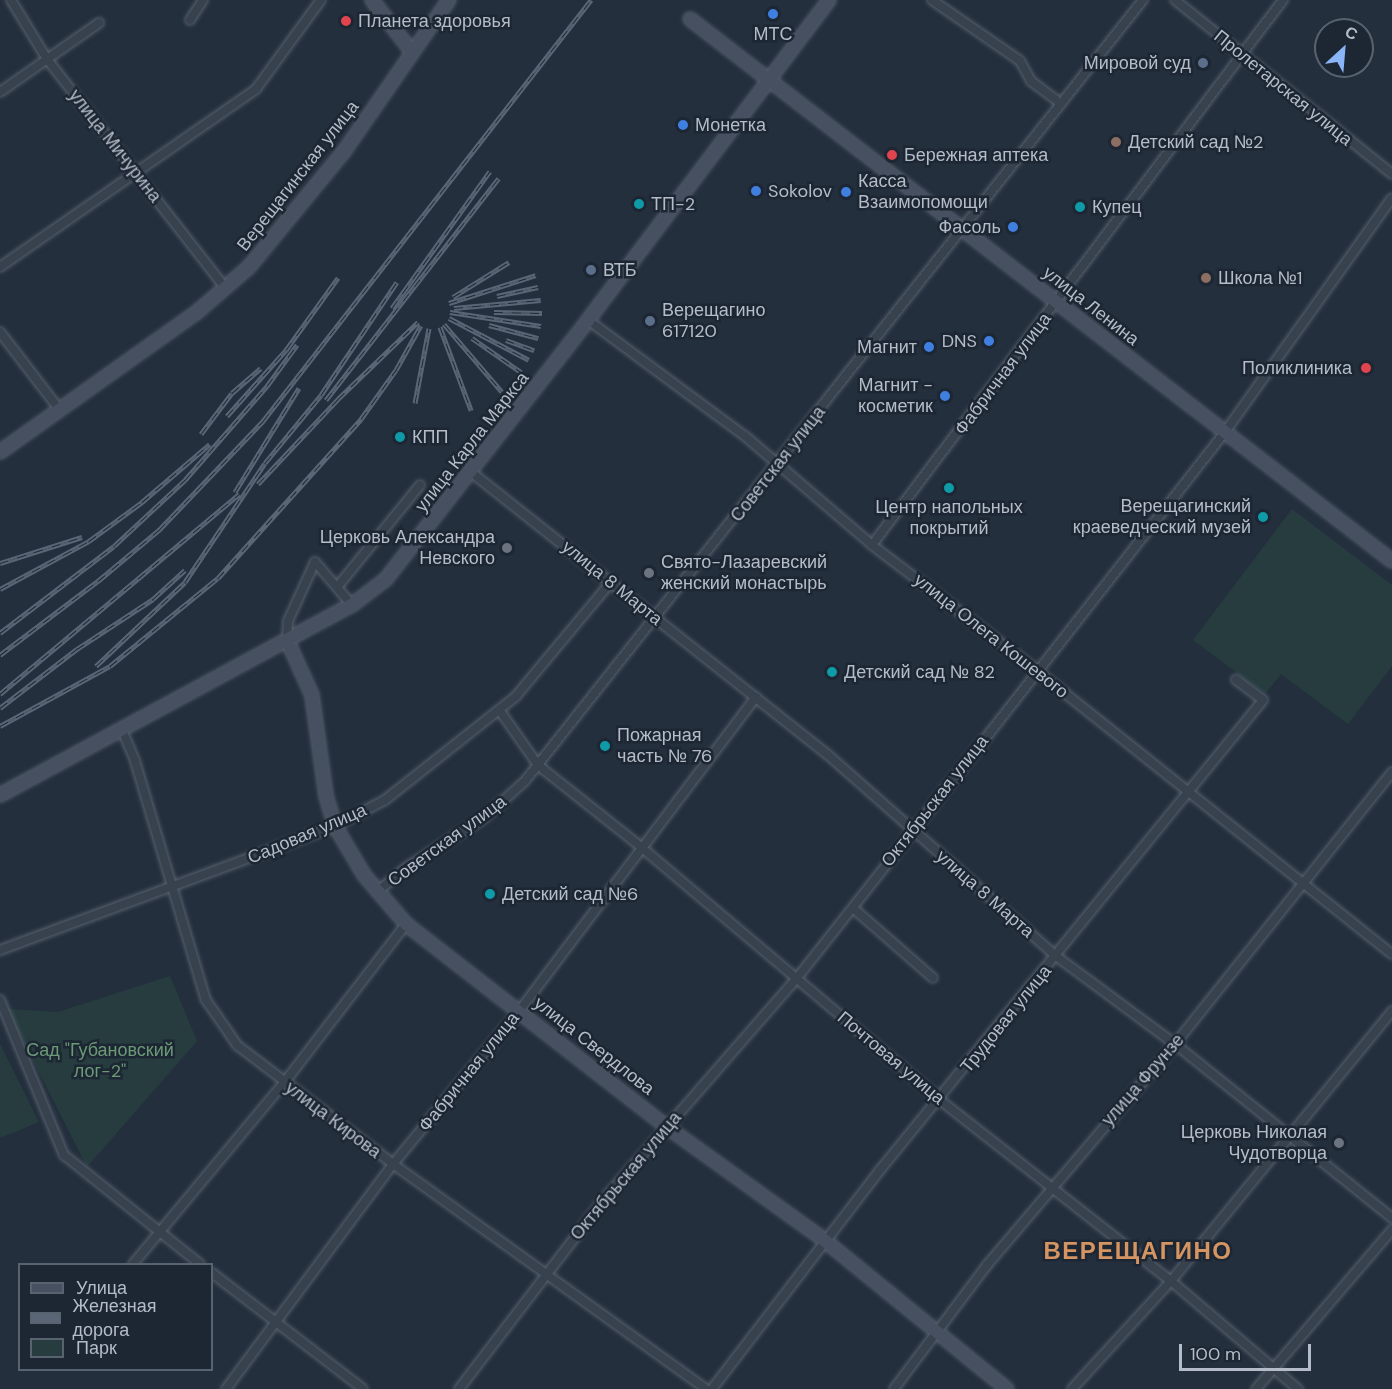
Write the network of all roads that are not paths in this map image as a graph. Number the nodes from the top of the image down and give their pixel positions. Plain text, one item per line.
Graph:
1 (11, 0) edge
2 (203, 0) edge
3 (321, 0) edge
4 (372, 0) edge
5 (449, 0) edge
6 (829, 0) edge
7 (932, 0) edge
8 (1143, 0) edge
9 (1175, 0) edge
10 (1283, 0) edge
11 (690, 19) dead end
12 (190, 20) dead end
13 (99, 23) dead end
14 (412, 52) junction
15 (1241, 56) junction
16 (47, 59) junction
17 (766, 80) junction
18 (0, 92) edge
19 (1060, 103) junction
20 (1392, 174) edge
21 (135, 175) junction
22 (1392, 198) edge
23 (964, 228) junction
24 (0, 267) edge
25 (225, 288) junction
26 (1057, 303) junction
27 (588, 320) junction
28 (0, 332) edge
29 (59, 409) junction
30 (1226, 432) junction
31 (0, 452) edge
32 (777, 465) junction
33 (471, 472) junction
34 (420, 485) dead end
35 (872, 545) junction
36 (1392, 561) edge
37 (611, 582) junction
38 (338, 586) junction
39 (352, 605) junction
40 (657, 619) junction
41 (287, 640) junction
42 (1036, 670) junction
43 (1236, 680) dead end
44 (756, 698) junction
45 (500, 711) junction
46 (122, 730) junction
47 (538, 765) junction
48 (1392, 772) edge
49 (1189, 790) junction
50 (0, 795) edge
51 (335, 826) junction
52 (913, 831) junction
53 (641, 847) junction
54 (1303, 884) junction
55 (173, 888) junction
56 (377, 892) junction
57 (853, 908) junction
58 (406, 924) junction
59 (0, 950) edge
60 (1392, 954) edge
61 (1056, 956) junction
62 (797, 978) junction
63 (933, 978) dead end
64 (0, 1000) edge
65 (520, 1010) junction
66 (1392, 1011) edge
67 (1175, 1044) junction
68 (284, 1083) junction
69 (940, 1100) junction
70 (667, 1127) junction
71 (1290, 1137) junction
72 (393, 1164) junction
73 (1052, 1186) junction
74 (1392, 1218) edge
75 (1392, 1230) edge
76 (156, 1232) junction
77 (824, 1240) junction
78 (133, 1263) edge
79 (199, 1263) edge
80 (213, 1274) edge
81 (545, 1274) junction
82 (1171, 1281) junction
83 (276, 1319) junction
84 (935, 1331) junction
85 (1271, 1369) junction
86 (226, 1389) edge
87 (363, 1389) edge
88 (459, 1389) edge
89 (706, 1389) edge
90 (712, 1389) edge
91 (894, 1389) edge
92 (1007, 1389) edge
93 (1072, 1389) edge
94 (1256, 1389) edge
95 (1298, 1389) edge

1 - 16 street, улица Мичурина
2 - 12 street
3 - 21 street
4 - 14 street
5 - 14 street, Верещагинская улица
6 - 17 street, улица Карла Маркса
7 - 19 street
8 - 19 street, Советская улица
9 - 15 street, Пролетарская улица
10 - 15 street, Фабричная улица
11 - 17 street, улица Ленина
13 - 16 street
14 - 25 street, Верещагинская улица
15 - 20 street, Пролетарская улица
15 - 26 street, Фабричная улица
16 - 18 street
16 - 21 street, улица Мичурина
17 - 23 street, улица Ленина
17 - 27 street, улица Карла Маркса
19 - 23 street, Советская улица
21 - 24 street
21 - 25 street, улица Мичурина
22 - 30 street, Октябрьская улица
23 - 26 street, улица Ленина
23 - 32 street, Советская улица
25 - 29 street, Верещагинская улица
26 - 30 street, улица Ленина
26 - 35 street, Фабричная улица
27 - 32 street, улица Олега Кошевого
27 - 33 street, улица Карла Маркса
28 - 29 street
29 - 31 street, Верещагинская улица
30 - 36 street, улица Ленина
30 - 42 street, Октябрьская улица
32 - 35 street, улица Олега Кошевого
32 - 40 street, Советская улица
33 - 37 street, улица 8 Марта
33 - 39 street, улица Карла Маркса
34 - 38 street
35 - 42 street, улица Олега Кошевого
37 - 40 street, улица 8 Марта
37 - 45 street, Садовая улица
38 - 39 street
38 - 41 street
39 - 41 street, улица Карла Маркса
40 - 44 street, улица 8 Марта
40 - 47 street, Советская улица
41 - 46 street, улица Карла Маркса
41 - 51 street, улица Свердлова
42 - 49 street, улица Олега Кошевого
42 - 52 street, Октябрьская улица
43 - 49 street, Трудовая улица
44 - 52 street, улица 8 Марта
44 - 53 street, Фабричная улица
45 - 47 street, Почтовая улица
45 - 51 street, Садовая улица
46 - 50 street, улица Карла Маркса
46 - 55 street, улица Кирова
47 - 53 street, Почтовая улица
47 - 56 street, Советская улица
48 - 54 street, улица Фрунзе
49 - 54 street, улица Олега Кошевого
49 - 61 street, Трудовая улица
51 - 55 street, Садовая улица
51 - 56 street, улица Свердлова
52 - 57 street, Октябрьская улица
52 - 61 street, улица 8 Марта
53 - 62 street, Почтовая улица
53 - 65 street, Фабричная улица
54 - 60 street, улица Олега Кошевого
54 - 67 street, улица Фрунзе
55 - 59 street, Садовая улица
55 - 68 street, улица Кирова
56 - 58 street, улица Свердлова
57 - 62 street, Октябрьская улица
57 - 63 street
58 - 65 street, улица Свердлова
58 - 68 street
61 - 67 street, улица 8 Марта
61 - 69 street, Трудовая улица
62 - 69 street, Почтовая улица
62 - 70 street, Октябрьская улица
64 - 76 street
65 - 70 street, улица Свердлова
65 - 72 street, Фабричная улица
66 - 71 street
67 - 71 street, улица 8 Марта
67 - 73 street, улица Фрунзе
68 - 72 street, улица Кирова
68 - 76 street
69 - 73 street, Почтовая улица
69 - 77 street, Трудовая улица
70 - 77 street, улица Свердлова
70 - 81 street, Октябрьская улица
71 - 74 street, улица 8 Марта
71 - 82 street
72 - 81 street, улица Кирова
72 - 83 street, Фабричная улица
73 - 82 street, Почтовая улица
73 - 84 street, улица Фрунзе
75 - 85 street
76 - 78 street
76 - 79 street
77 - 84 street, улица Свердлова
77 - 90 street, Трудовая улица
80 - 83 street
81 - 88 street, Октябрьская улица
81 - 89 street, улица Кирова
82 - 85 street, Почтовая улица
82 - 93 street
83 - 86 street, Фабричная улица
83 - 87 street
84 - 91 street, улица Фрунзе
84 - 92 street, улица Свердлова
85 - 94 street
85 - 95 street, Почтовая улица

